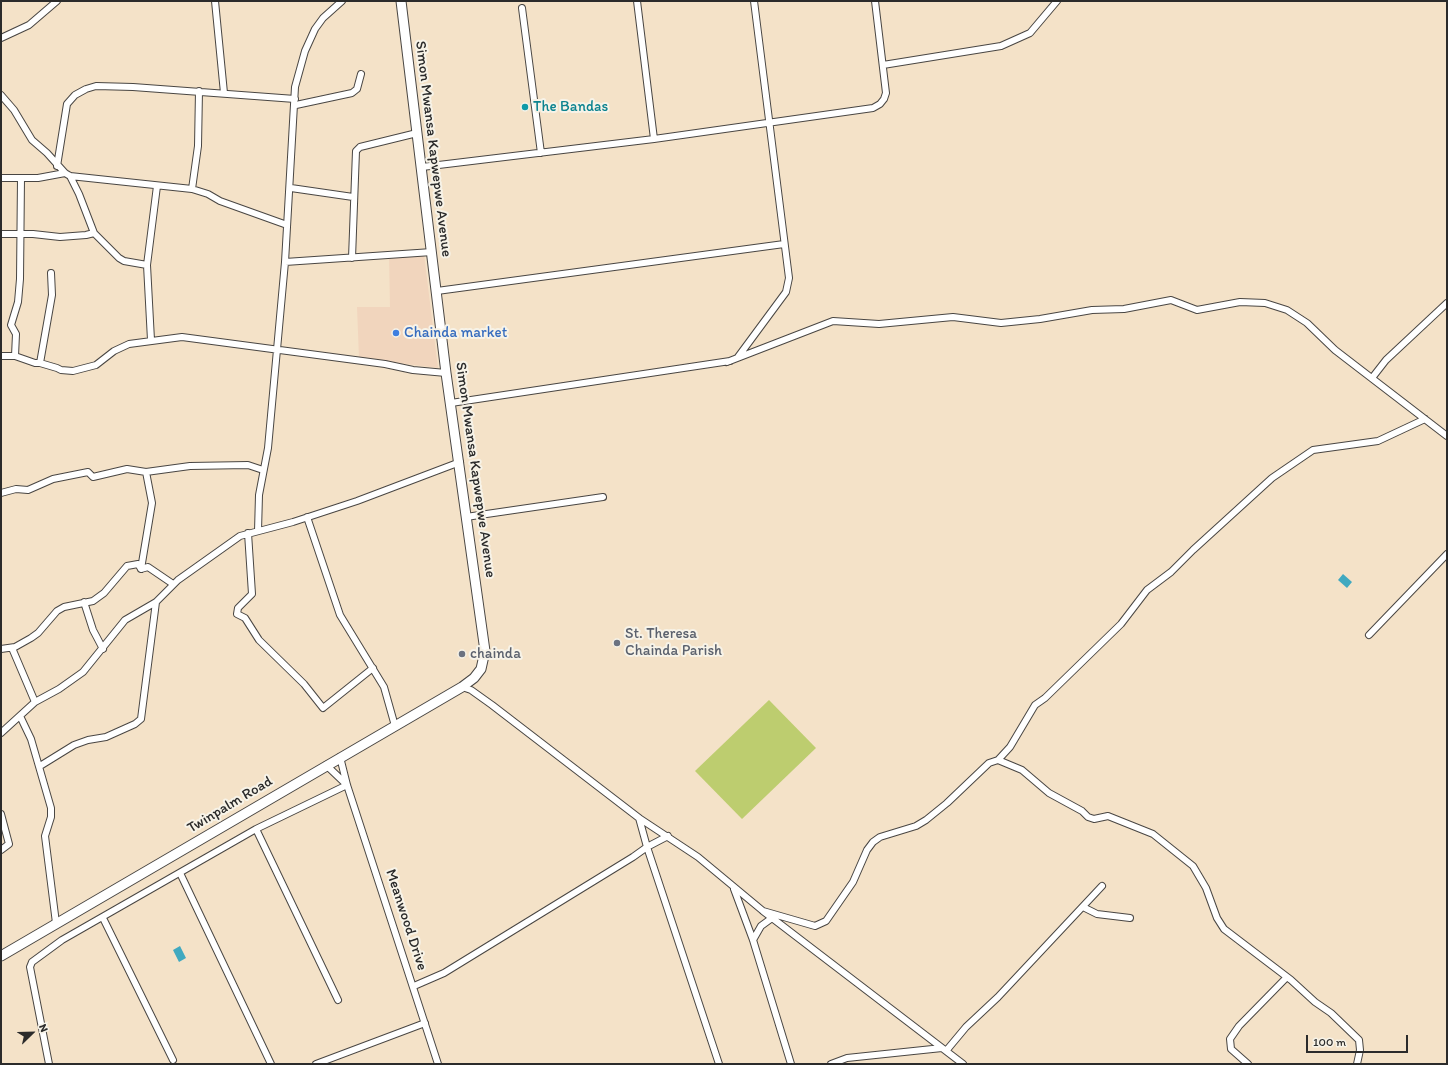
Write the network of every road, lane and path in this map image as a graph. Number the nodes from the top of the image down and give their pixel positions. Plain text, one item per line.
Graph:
1 (57, 1) edge
2 (215, 1) edge
3 (342, 1) edge
4 (401, 1) edge
5 (637, 1) edge
6 (754, 1) edge
7 (875, 1) edge
8 (1057, 1) edge
9 (522, 8) dead end
10 (1, 38) edge
11 (883, 65) junction
12 (361, 74) dead end
13 (199, 90) junction
14 (224, 93) junction
15 (1, 95) edge
16 (295, 102) junction
17 (769, 123) junction
18 (417, 134) junction
19 (654, 139) junction
20 (541, 153) junction
21 (57, 166) junction
22 (422, 167) junction
23 (67, 174) junction
24 (1, 178) edge
25 (21, 178) junction
26 (157, 186) junction
27 (192, 188) junction
28 (291, 188) junction
29 (353, 198) junction
30 (287, 225) junction
31 (21, 233) junction
32 (94, 233) junction
33 (1, 234) edge
34 (784, 244) junction
35 (432, 252) junction
36 (352, 258) junction
37 (285, 262) junction
38 (147, 265) junction
39 (51, 273) dead end
40 (437, 291) junction
41 (1447, 302) edge
42 (151, 340) junction
43 (278, 350) junction
44 (1, 356) edge
45 (15, 356) junction
46 (727, 362) junction
47 (40, 363) junction
48 (446, 373) junction
49 (1372, 378) junction
50 (451, 403) junction
51 (1425, 419) junction
52 (1447, 436) edge
53 (460, 462) junction
54 (263, 470) junction
55 (146, 472) junction
56 (1, 494) edge
57 (603, 497) dead end
58 (307, 517) junction
59 (466, 517) junction
60 (258, 531) junction
61 (248, 533) junction
62 (1447, 554) edge
63 (141, 569) junction
64 (174, 584) junction
65 (84, 602) junction
66 (156, 602) junction
67 (1369, 635) dead end
68 (12, 648) junction
69 (1, 649) edge
70 (103, 649) junction
71 (373, 668) junction
72 (474, 678) joint
73 (462, 687) junction
74 (35, 702) junction
75 (20, 716) junction
76 (395, 726) junction
77 (1, 732) edge
78 (340, 757) junction
79 (998, 760) junction
80 (326, 765) junction
81 (40, 766) junction
82 (347, 785) junction
83 (1, 814) edge
84 (640, 818) junction
85 (256, 829) junction
86 (668, 836) junction
87 (647, 847) junction
88 (1, 850) edge
89 (180, 873) junction
90 (1102, 886) dead end
91 (733, 887) junction
92 (1083, 907) junction
93 (763, 911) junction
94 (103, 918) junction
95 (772, 918) junction
96 (1130, 918) dead end
97 (56, 923) junction
98 (753, 940) junction
99 (1, 956) edge
100 (1287, 977) junction
101 (414, 986) junction
102 (338, 1000) dead end
103 (425, 1023) junction
104 (944, 1049) junction
105 (173, 1060) dead end
106 (49, 1064) edge
107 (271, 1064) edge
108 (316, 1064) edge
109 (438, 1064) edge
110 (719, 1064) edge
111 (791, 1064) edge
112 (831, 1064) edge
113 (963, 1064) edge
114 (1248, 1064) edge
115 (1357, 1064) edge

1 - 10 street
2 - 14 street
3 - 16 street
4 - 18 main road, Simon Mwansa Kapwepwe Avenue
5 - 19 street
6 - 17 street
7 - 11 street
8 - 11 street
9 - 20 street
11 - 17 street
12 - 16 street
13 - 14 street
13 - 21 street
13 - 27 street
14 - 16 street
15 - 21 street
16 - 28 street
17 - 19 street
17 - 34 street
18 - 22 main road, Simon Mwansa Kapwepwe Avenue
18 - 29 street
19 - 20 street
20 - 22 street
21 - 23 street
22 - 35 main road, Simon Mwansa Kapwepwe Avenue
23 - 25 street
23 - 26 street
23 - 32 street
24 - 25 street
25 - 31 street
26 - 27 street
26 - 38 street
27 - 30 street
28 - 29 street
28 - 30 street
29 - 36 street
30 - 37 street
31 - 32 street
31 - 33 street
31 - 45 street
32 - 38 street
34 - 40 street
34 - 46 street
35 - 36 street
35 - 40 main road, Simon Mwansa Kapwepwe Avenue
36 - 37 street
37 - 43 street
38 - 42 street
39 - 47 street
40 - 48 main road, Simon Mwansa Kapwepwe Avenue
41 - 49 street
42 - 43 street
42 - 47 street
43 - 48 street
43 - 54 street
44 - 45 street
45 - 47 street
46 - 49 street
46 - 50 street
48 - 50 main road, Simon Mwansa Kapwepwe Avenue
49 - 51 street
50 - 53 main road, Simon Mwansa Kapwepwe Avenue
51 - 52 street
51 - 79 street
53 - 58 street
53 - 59 main road, Simon Mwansa Kapwepwe Avenue
54 - 55 street
54 - 60 street
55 - 56 street
55 - 63 street
57 - 59 street
58 - 60 street
58 - 71 street
59 - 72 main road, Simon Mwansa Kapwepwe Avenue
60 - 61 street
61 - 64 street
61 - 71 street
62 - 67 street
63 - 64 street
63 - 65 street
64 - 66 street
65 - 68 street
65 - 70 street
66 - 70 street
66 - 81 street
68 - 69 street
68 - 74 street
70 - 74 street
71 - 76 street
72 - 73 main road, Twinpalm Road
73 - 76 main road, Twinpalm Road
73 - 84 street
74 - 75 street
75 - 77 street
75 - 81 street
76 - 78 main road, Twinpalm Road
78 - 80 main road, Twinpalm Road
78 - 82 street, Meanwood Drive
79 - 93 street
79 - 100 street
80 - 82 street
80 - 97 main road, Twinpalm Road
81 - 97 street
82 - 85 street
82 - 101 street, Meanwood Drive
83 - 88 street
84 - 86 street
84 - 87 street
85 - 89 street
85 - 102 street
86 - 87 street
86 - 91 street
87 - 101 street
87 - 110 street
89 - 94 street
89 - 107 street
90 - 92 street
91 - 93 street
91 - 98 street
92 - 96 street
92 - 104 street
93 - 95 street
94 - 105 street
94 - 106 street
95 - 98 street
95 - 104 street
97 - 99 main road, Twinpalm Road
98 - 111 street
100 - 114 street
100 - 115 street
101 - 103 street, Meanwood Drive
103 - 108 street
103 - 109 street, Meanwood Drive
104 - 112 street
104 - 113 street

